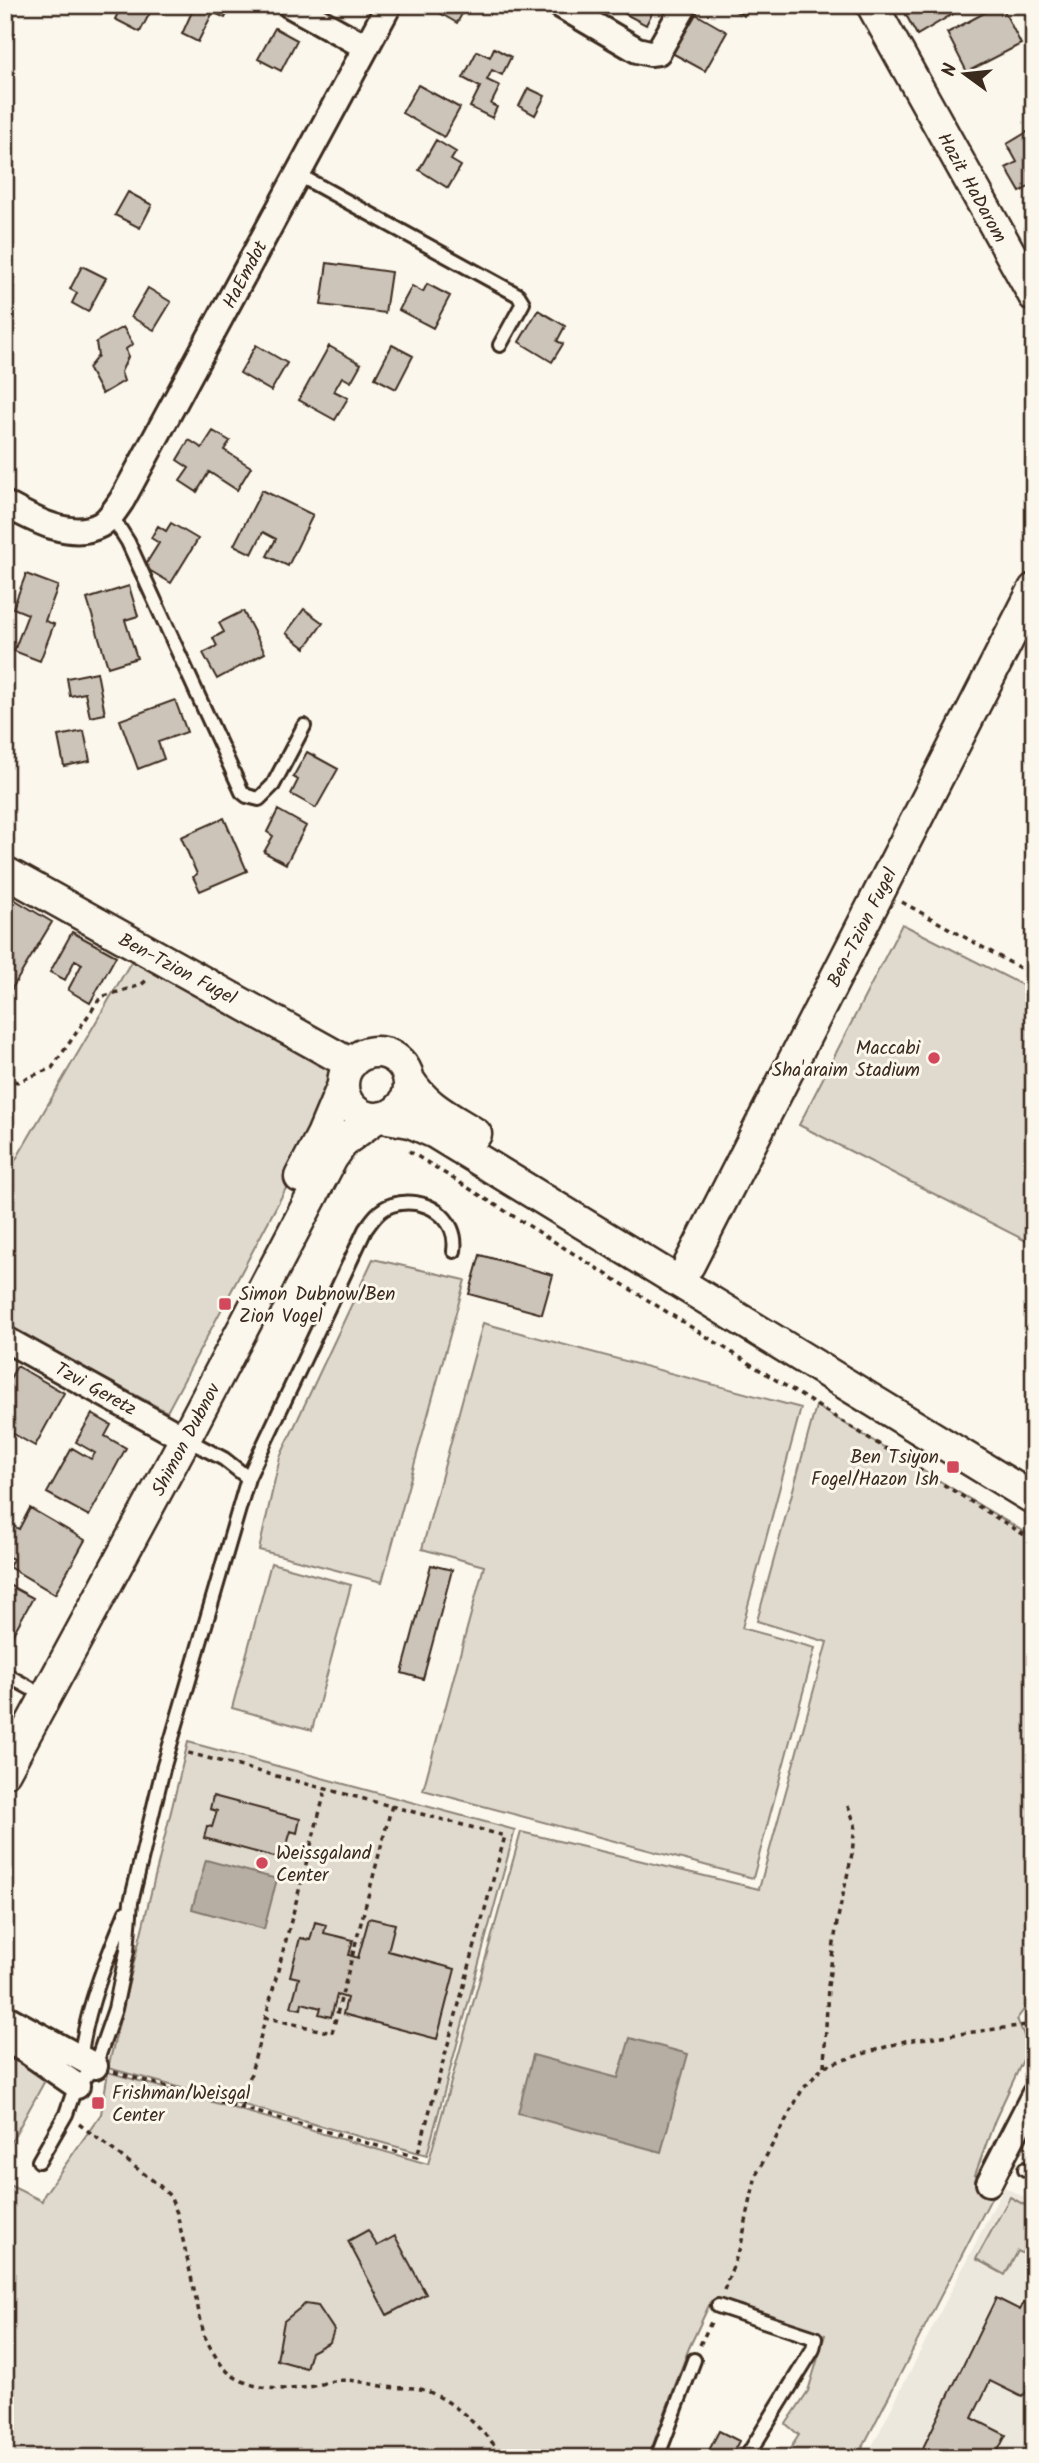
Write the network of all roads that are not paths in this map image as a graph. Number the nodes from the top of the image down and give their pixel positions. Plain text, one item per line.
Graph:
1 (290, 5) edge
2 (389, 5) edge
3 (560, 5) edge
4 (685, 5) edge
5 (872, 5) edge
6 (366, 47) junction
7 (297, 174) junction
8 (1034, 296) edge
9 (500, 345) dead end
10 (5, 504) edge
11 (111, 515) junction
12 (1034, 589) edge
13 (304, 726) dead end
14 (5, 872) edge
15 (347, 1074) junction
16 (409, 1080) junction
17 (379, 1118) junction
18 (454, 1251) dead end
19 (690, 1265) junction
20 (5, 1339) edge
21 (176, 1433) junction
22 (1034, 1477) edge
23 (248, 1478) junction
24 (1034, 1499) edge
25 (18, 1681) edge
26 (5, 1734) edge
27 (5, 1772) edge
28 (131, 1902) junction
29 (5, 2017) edge
30 (5, 2039) edge
31 (87, 2062) junction
32 (77, 2086) junction
33 (1033, 2097) edge
34 (39, 2161) dead end
35 (989, 2183) dead end
36 (718, 2306) road end
37 (694, 2360) road end
38 (657, 2458) edge
39 (746, 2458) edge

1 - 6 street
2 - 6 street, HaEmdot
3 - 4 street
5 - 8 street, Hazit HaDarom
6 - 7 street, HaEmdot
7 - 9 lane
7 - 11 street, HaEmdot
10 - 11 street, HaEmdot
11 - 13 lane
12 - 19 street, Ben-Tzion Fugel
14 - 15 street, Ben-Tzion Fugel
15 - 16 street
15 - 17 street
15 - 21 street, Shimon Dubnov
16 - 17 street
16 - 19 street
17 - 21 street, Shimon Dubnov
17 - 24 street
18 - 23 lane
19 - 22 street
20 - 21 street, Tzvi Geretz
21 - 23 lane
21 - 25 street, Shimon Dubnov
21 - 27 street, Shimon Dubnov
23 - 28 lane
25 - 26 street, Shimon Dubnov
28 - 31 lane
28 - 31 lane
29 - 31 street
30 - 32 street
31 - 32 lane
32 - 34 lane
33 - 35 street
36 - 39 lane
37 - 38 lane

